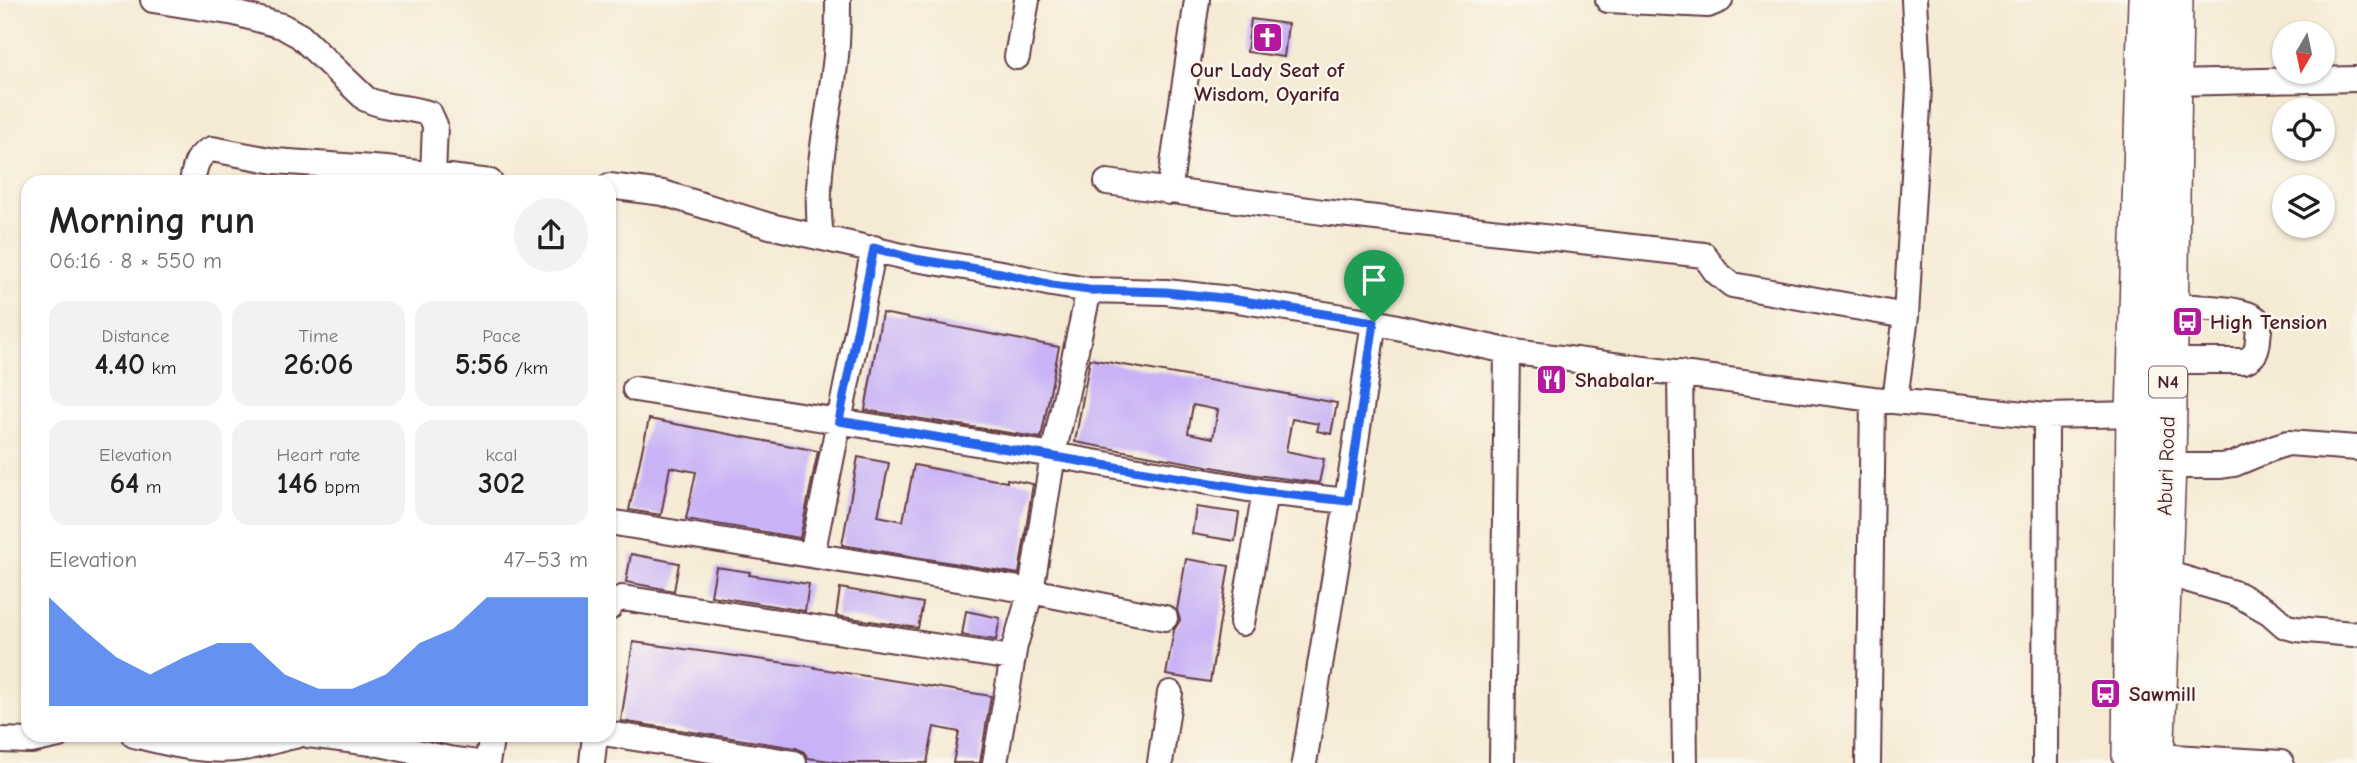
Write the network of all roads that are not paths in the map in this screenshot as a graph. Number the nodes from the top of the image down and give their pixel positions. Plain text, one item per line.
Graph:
1 (153, 0) edge
2 (838, 0) edge
3 (1027, 0) edge
4 (1197, 0) edge
5 (1608, 0) edge
6 (1720, 0) edge
7 (1914, 0) edge
8 (2147, 0) edge
9 (2174, 0) edge
10 (1017, 57) dead end
11 (2357, 79) edge
12 (2172, 83) junction
13 (193, 175) edge
14 (433, 175) joint
15 (1107, 182) dead end
16 (616, 187) edge
17 (1169, 192) junction
18 (821, 237) junction
19 (874, 248) junction
20 (1089, 290) junction
21 (2169, 306) junction
22 (1906, 316) junction
23 (1374, 322) junction
24 (1507, 351) junction
25 (2168, 361) junction
26 (1679, 373) junction
27 (635, 389) dead end
28 (1884, 400) junction
29 (2135, 414) junction
30 (2046, 416) junction
31 (839, 421) junction
32 (2357, 448) edge
33 (1053, 455) junction
34 (2166, 466) junction
35 (1265, 492) junction
36 (1348, 501) junction
37 (616, 523) edge
38 (812, 555) junction
39 (2162, 572) junction
40 (1031, 591) junction
41 (616, 601) edge
42 (1165, 618) dead end
43 (1242, 623) dead end
44 (2357, 633) edge
45 (1012, 658) junction
46 (1170, 693) dead end
47 (616, 735) edge
48 (0, 740) edge
49 (21, 741) edge
50 (165, 742) edge
51 (267, 742) edge
52 (361, 742) edge
53 (491, 742) edge
54 (594, 742) edge
55 (2147, 761) edge
56 (478, 763) edge
57 (487, 763) edge
58 (592, 763) edge
59 (794, 763) edge
60 (995, 763) edge
61 (1160, 763) edge
62 (1304, 763) edge
63 (1502, 763) edge
64 (1685, 763) edge
65 (1868, 763) edge
66 (2045, 763) edge
67 (2281, 763) edge

1 - 14 street
2 - 18 street
3 - 10 street
4 - 17 street
5 - 6 street
7 - 22 street
8 - 29 highway, Aburi Road / N4
9 - 12 highway, Aburi Road / N4
11 - 12 street
12 - 21 highway, Aburi Road / N4
13 - 14 street
15 - 17 street
16 - 18 street
17 - 22 street
18 - 19 street
19 - 20 street
19 - 31 street
20 - 23 street
20 - 33 street
21 - 25 highway, Aburi Road / N4
21 - 25 street
22 - 28 street
23 - 24 street
23 - 36 street
24 - 26 street
24 - 63 street
25 - 34 highway, Aburi Road / N4
26 - 28 street
26 - 64 street
27 - 31 street
28 - 30 street
28 - 65 street
29 - 30 street
29 - 55 highway, Aburi Road / N4
30 - 66 street
31 - 33 street
31 - 38 street
32 - 34 street
33 - 35 street
33 - 40 street
34 - 39 highway, Aburi Road / N4
35 - 36 street
35 - 43 street
36 - 62 street
37 - 38 street
38 - 40 street
39 - 44 street
39 - 55 highway, Aburi Road / N4
40 - 42 street
40 - 45 street
41 - 45 street
45 - 60 street
46 - 61 street
47 - 59 street
48 - 49 street
50 - 51 street
52 - 56 street
53 - 57 street
54 - 58 street
55 - 67 street

